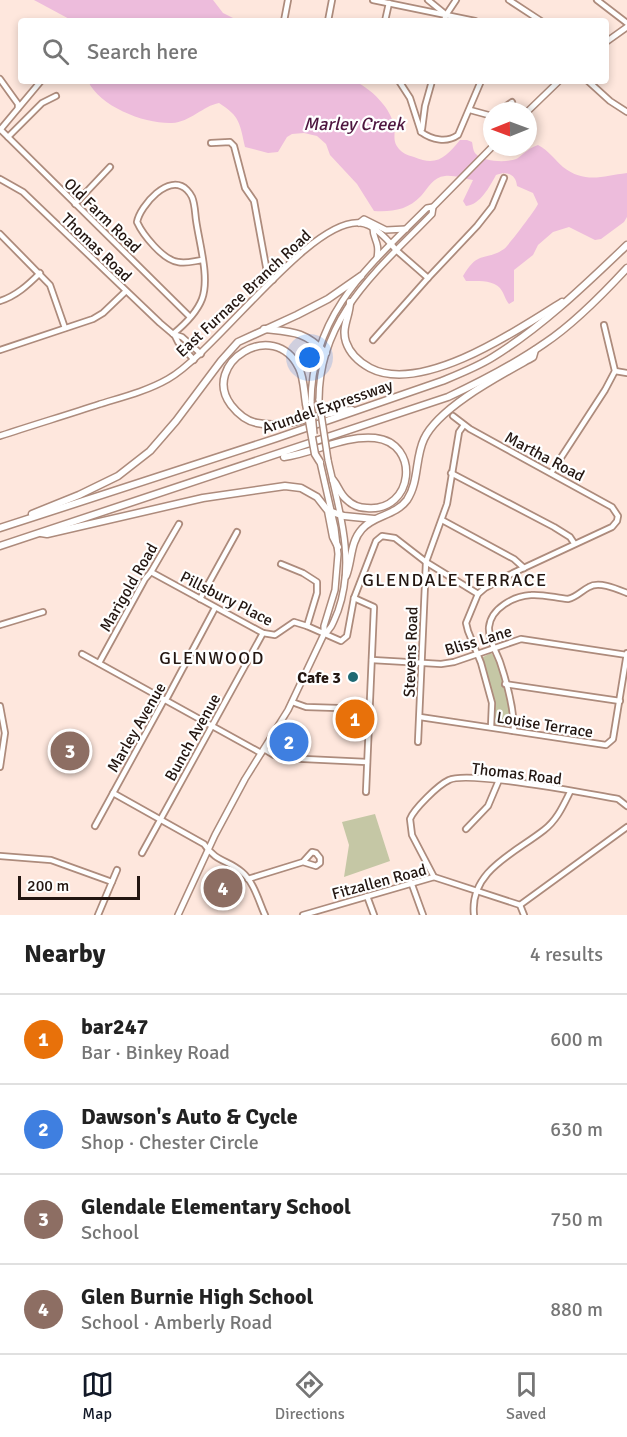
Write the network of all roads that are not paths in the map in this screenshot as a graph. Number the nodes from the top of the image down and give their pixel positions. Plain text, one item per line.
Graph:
1 (288, 0) edge
2 (332, 0) edge
3 (373, 0) edge
4 (428, 0) edge
5 (456, 0) edge
6 (509, 0) edge
7 (597, 0) edge
8 (389, 3) junction
9 (446, 15) junction
10 (285, 18) edge
11 (329, 18) edge
12 (386, 18) edge
13 (445, 18) edge
14 (460, 18) edge
15 (536, 18) edge
16 (627, 25) edge
17 (609, 40) edge
18 (0, 79) edge
19 (39, 84) edge
20 (401, 84) edge
21 (431, 84) edge
22 (480, 84) edge
23 (556, 84) edge
24 (591, 84) edge
25 (56, 96) dead end
26 (537, 102) edge
27 (18, 108) junction
28 (470, 110) junction
29 (627, 112) edge
30 (483, 114) edge
31 (0, 129) edge
32 (421, 132) junction
33 (8, 137) junction
34 (211, 143) dead end
35 (483, 156) edge
36 (110, 167) dead end
37 (504, 178) dead end
38 (0, 179) edge
39 (75, 204) junction
40 (434, 207) junction
41 (359, 223) junction
42 (373, 228) junction
43 (406, 230) junction
44 (0, 234) edge
45 (391, 245) junction
46 (627, 245) edge
47 (396, 250) junction
48 (376, 258) junction
49 (202, 260) junction
50 (627, 268) edge
51 (40, 273) junction
52 (361, 276) junction
53 (428, 278) junction
54 (273, 280) junction
55 (126, 291) junction
56 (578, 292) junction
57 (0, 301) edge
58 (350, 302) junction
59 (190, 317) junction
60 (604, 325) dead end
61 (65, 328) junction
62 (263, 329) junction
63 (174, 335) junction
64 (373, 340) dead end
65 (319, 347) junction
66 (0, 350) edge
67 (536, 350) junction
68 (326, 353) junction
69 (201, 354) junction
70 (194, 360) junction
71 (615, 371) junction
72 (627, 372) edge
73 (309, 403) junction
74 (358, 410) junction
75 (453, 416) dead end
76 (464, 425) junction
77 (0, 436) edge
78 (277, 455) junction
79 (320, 462) joint
80 (451, 473) junction
81 (550, 473) junction
82 (333, 480) junction
83 (332, 512) junction
84 (340, 514) junction
85 (375, 519) junction
86 (442, 520) junction
87 (10, 524) junction
88 (179, 524) dead end
89 (0, 528) edge
90 (237, 531) dead end
91 (37, 533) junction
92 (574, 543) junction
93 (0, 546) edge
94 (338, 546) junction
95 (426, 562) junction
96 (281, 564) dead end
97 (524, 568) junction
98 (151, 572) junction
99 (346, 576) junction
100 (627, 593) edge
101 (478, 594) junction
102 (354, 598) junction
103 (200, 599) junction
104 (215, 608) junction
105 (43, 612) dead end
106 (0, 625) edge
107 (307, 626) junction
108 (263, 633) junction
109 (324, 634) junction
110 (494, 647) junction
111 (82, 654) dead end
112 (477, 654) junction
113 (627, 654) edge
114 (372, 660) junction
115 (422, 662) junction
116 (99, 663) junction
117 (505, 684) junction
118 (164, 700) junction
119 (620, 701) junction
120 (292, 702) junction
121 (0, 706) edge
122 (370, 709) junction
123 (420, 717) junction
124 (212, 726) junction
125 (491, 727) junction
126 (514, 731) junction
127 (418, 742) dead end
128 (263, 751) junction
129 (367, 762) junction
130 (0, 767) edge
131 (499, 780) junction
132 (366, 792) dead end
133 (570, 792) junction
134 (113, 793) junction
135 (627, 806) edge
136 (161, 819) junction
137 (94, 826) dead end
138 (627, 827) edge
139 (466, 829) dead end
140 (207, 849) junction
141 (142, 853) dead end
142 (0, 856) edge
143 (303, 862) dead end
144 (117, 870) dead end
145 (434, 877) junction
146 (248, 879) junction
147 (112, 882) junction
148 (411, 882) junction
149 (476, 890) junction
150 (367, 896) junction
151 (520, 905) junction
152 (323, 912) edge
153 (98, 915) edge
154 (178, 915) edge
155 (265, 915) edge
156 (303, 915) edge
157 (374, 915) edge
158 (423, 915) edge
159 (474, 915) edge
160 (524, 915) edge

1 - 10 street
2 - 11 street
3 - 8 street
4 - 9 street
5 - 9 street
6 - 15 street
7 - 16 street
8 - 9 street
8 - 12 street
9 - 13 street
9 - 14 street
16 - 17 main road
18 - 27 street
19 - 27 street
20 - 32 street
21 - 32 street
22 - 28 street
23 - 26 main road
24 - 29 street
25 - 33 street
27 - 31 street
28 - 30 street
28 - 32 street
31 - 33 street, Old Farm Road
33 - 39 street, Old Farm Road
34 - 54 street
35 - 40 main road
36 - 39 street
37 - 53 street
38 - 55 street, Thomas Road
39 - 59 street, Old Farm Road
40 - 43 main road
40 - 47 main road
41 - 42 main road
41 - 43 main road
41 - 54 main road, East Furnace Branch Road
42 - 45 main road
42 - 48 main road
43 - 45 main road
44 - 51 street
45 - 47 main road
45 - 48 main road
46 - 56 highway, Arundel Expressway
47 - 53 street
47 - 58 main road
48 - 52 main road
49 - 49 street
49 - 59 street
50 - 67 highway, Arundel Expressway
51 - 57 street
51 - 61 street
52 - 62 highway
52 - 65 main road
53 - 64 street
54 - 69 main road, East Furnace Branch Road
55 - 61 street
55 - 63 street, Thomas Road
56 - 58 highway
56 - 74 highway, Arundel Expressway
58 - 68 main road
59 - 63 street
60 - 71 street
61 - 66 street
62 - 65 highway
62 - 87 highway
63 - 69 street, Thomas Road
63 - 70 street, Thomas Road
65 - 68 highway
65 - 73 main road
67 - 78 highway, Arundel Expressway
67 - 85 highway
68 - 82 main road, bridge
69 - 70 main road, East Furnace Branch Road
70 - 77 main road, East Furnace Branch Road
71 - 72 street
71 - 81 street
73 - 74 highway
73 - 79 highway, bridge
74 - 87 highway, Arundel Expressway
75 - 76 street, Martha Road
76 - 80 street, Stevens Road
76 - 81 street, Martha Road
78 - 82 highway
78 - 91 highway, Arundel Expressway
79 - 83 main road
80 - 86 street, Stevens Road
80 - 92 street
81 - 92 street, Martha Road
82 - 84 main road
83 - 84 highway
83 - 94 main road
84 - 85 highway
84 - 99 main road
85 - 99 highway
86 - 95 street, Stevens Road
86 - 97 street
87 - 89 highway, Arundel Expressway
88 - 98 street, Marigold Road
90 - 103 street
91 - 93 highway, Arundel Expressway
91 - 94 highway
92 - 97 street
94 - 109 main road
95 - 101 street
95 - 102 street
95 - 115 street, Stevens Road
96 - 107 street
97 - 101 street
98 - 103 street, Pillsbury Place
98 - 116 street, Marigold Road
99 - 109 main road
100 - 110 street
101 - 112 street
102 - 109 street
102 - 114 street
103 - 104 street, Pillsbury Place
104 - 108 street, Pillsbury Place
104 - 118 street, Marley Avenue
105 - 106 street
107 - 108 street, Pillsbury Place
107 - 109 street
108 - 124 street, Bunch Avenue
109 - 120 main road
110 - 112 street, Bliss Lane
110 - 113 street, Bliss Lane
110 - 117 street
111 - 116 street
112 - 115 street, Bliss Lane
112 - 125 street
113 - 119 street, Louise Terrace
114 - 115 street, Bliss Lane
114 - 122 street
115 - 123 street, Stevens Road
116 - 118 street
117 - 119 street
117 - 126 street
118 - 124 street
118 - 134 street, Marley Avenue
119 - 126 street, Louise Terrace
120 - 122 street
120 - 128 main road
121 - 130 street
122 - 129 street
123 - 125 street, Louise Terrace
123 - 127 street, Stevens Road
124 - 128 street
124 - 136 street, Bunch Avenue
125 - 126 street, Louise Terrace
128 - 129 street
128 - 140 main road
129 - 132 street
131 - 133 street, Thomas Road
131 - 139 street
131 - 145 street, Thomas Road
133 - 135 street, Thomas Road
133 - 149 street
134 - 136 street
134 - 137 street, Marley Avenue
136 - 140 street
136 - 141 street, Bunch Avenue
138 - 151 street
140 - 146 street
140 - 154 main road
142 - 147 street
143 - 146 street
144 - 147 street
145 - 148 street, Fitzallen Road
145 - 149 street, Fitzallen Road
146 - 155 street
147 - 153 street
148 - 150 street, Fitzallen Road
148 - 158 street
149 - 151 street, Fitzallen Road
149 - 159 street
150 - 152 street, Fitzallen Road
150 - 157 street
151 - 160 street
152 - 156 street, Fitzallen Road

